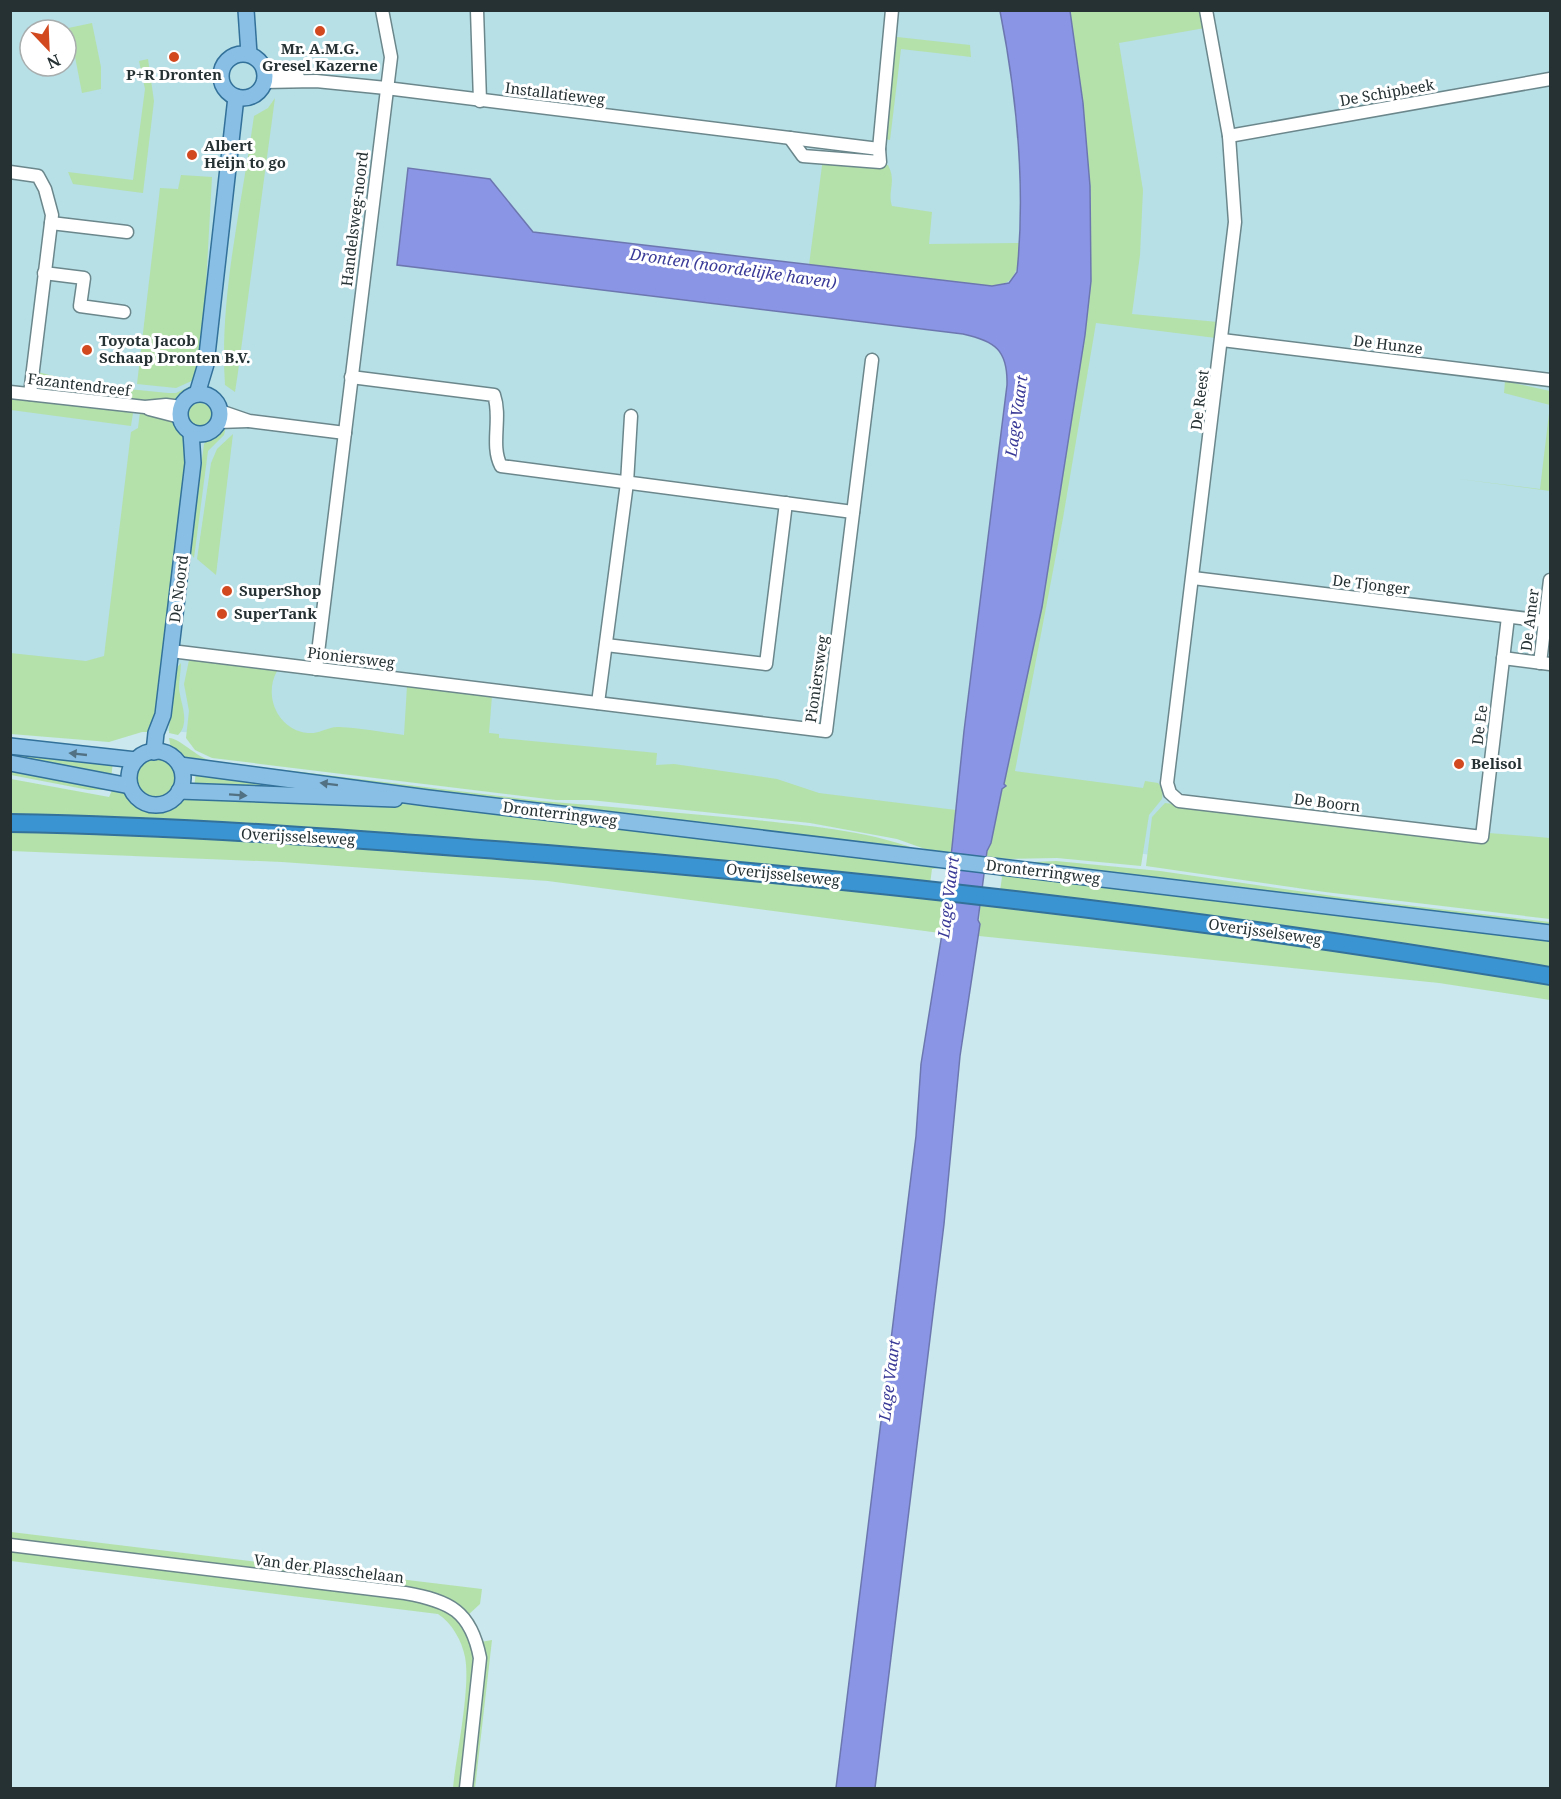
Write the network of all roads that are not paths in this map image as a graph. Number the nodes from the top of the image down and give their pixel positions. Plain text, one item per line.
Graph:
1 (238, 10) edge
2 (246, 10) edge
3 (382, 10) edge
4 (477, 10) edge
5 (892, 10) edge
6 (1206, 10) edge
7 (244, 54) junction
8 (263, 77) junction
9 (1551, 79) edge
10 (386, 88) junction
11 (240, 98) junction
12 (480, 101) junction
13 (1229, 136) junction
14 (10, 172) edge
15 (51, 223) junction
16 (127, 232) dead end
17 (44, 273) junction
18 (124, 312) dead end
19 (1222, 340) junction
20 (872, 360) dead end
21 (351, 377) junction
22 (1551, 380) edge
23 (10, 392) edge
24 (30, 394) junction
25 (202, 395) junction
26 (181, 412) junction
27 (219, 416) junction
28 (631, 416) dead end
29 (196, 433) junction
30 (345, 433) junction
31 (627, 483) junction
32 (786, 503) junction
33 (854, 512) junction
34 (1193, 578) junction
35 (1551, 580) edge
36 (1508, 617) junction
37 (1545, 621) junction
38 (606, 645) junction
39 (171, 651) junction
40 (1503, 658) junction
41 (1545, 664) edge
42 (316, 669) junction
43 (598, 703) junction
44 (10, 746) edge
45 (160, 752) junction
46 (136, 760) junction
47 (10, 763) edge
48 (180, 765) junction
49 (130, 786) junction
50 (179, 791) junction
51 (1170, 793) joint
52 (428, 798) junction
53 (10, 824) edge
54 (1482, 837) joint
55 (1551, 933) edge
56 (1551, 976) edge
57 (10, 1545) edge
58 (466, 1788) edge

1 - 7 main road
2 - 7 main road
3 - 10 street, Handelsweg-noord
4 - 12 street
5 - 12 street, Installatieweg
6 - 13 street, De Reest
7 - 8 main road
7 - 11 main road
8 - 10 street, Installatieweg
8 - 11 main road
9 - 13 street, De Schipbeek
10 - 12 street, Installatieweg
10 - 21 street, Handelsweg-noord
11 - 25 main road
13 - 19 street, De Reest
14 - 15 street
15 - 16 street
15 - 17 street
17 - 18 street
17 - 24 street
19 - 22 street, De Hunze
19 - 34 street, De Reest
20 - 33 street, Pioniersweg
21 - 30 street, Handelsweg-noord
21 - 31 street
23 - 24 street, Fazantendreef
24 - 26 street, Fazantendreef
25 - 26 main road
25 - 27 main road
26 - 29 main road
27 - 29 main road
27 - 30 street
28 - 31 street
29 - 39 main road, De Noord
30 - 42 street, Handelsweg-noord
31 - 32 street
31 - 38 street
32 - 33 street
32 - 38 street
33 - 43 street, Pioniersweg
34 - 36 street, De Tjonger
34 - 51 street, De Reest
35 - 37 street, De Amer
36 - 37 street, De Tjonger
36 - 40 street, De Ee
37 - 41 street, De Amer
38 - 43 street
39 - 42 street, Pioniersweg
39 - 45 main road, De Noord
40 - 41 street
40 - 54 street, De Ee
42 - 43 street, Pioniersweg
46 -> 44 main road
45 - 46 main road
45 - 48 main road
46 - 49 main road
47 - 49 main road
48 - 50 main road
52 -> 48 main road, Dronterringweg
49 - 50 main road
50 -> 52 main road, Dronterringweg
51 - 54 street, De Boorn
52 - 55 main road, Dronterringweg
53 - 56 highway, Overijsselseweg
57 - 58 street, Van der Plasschelaan

